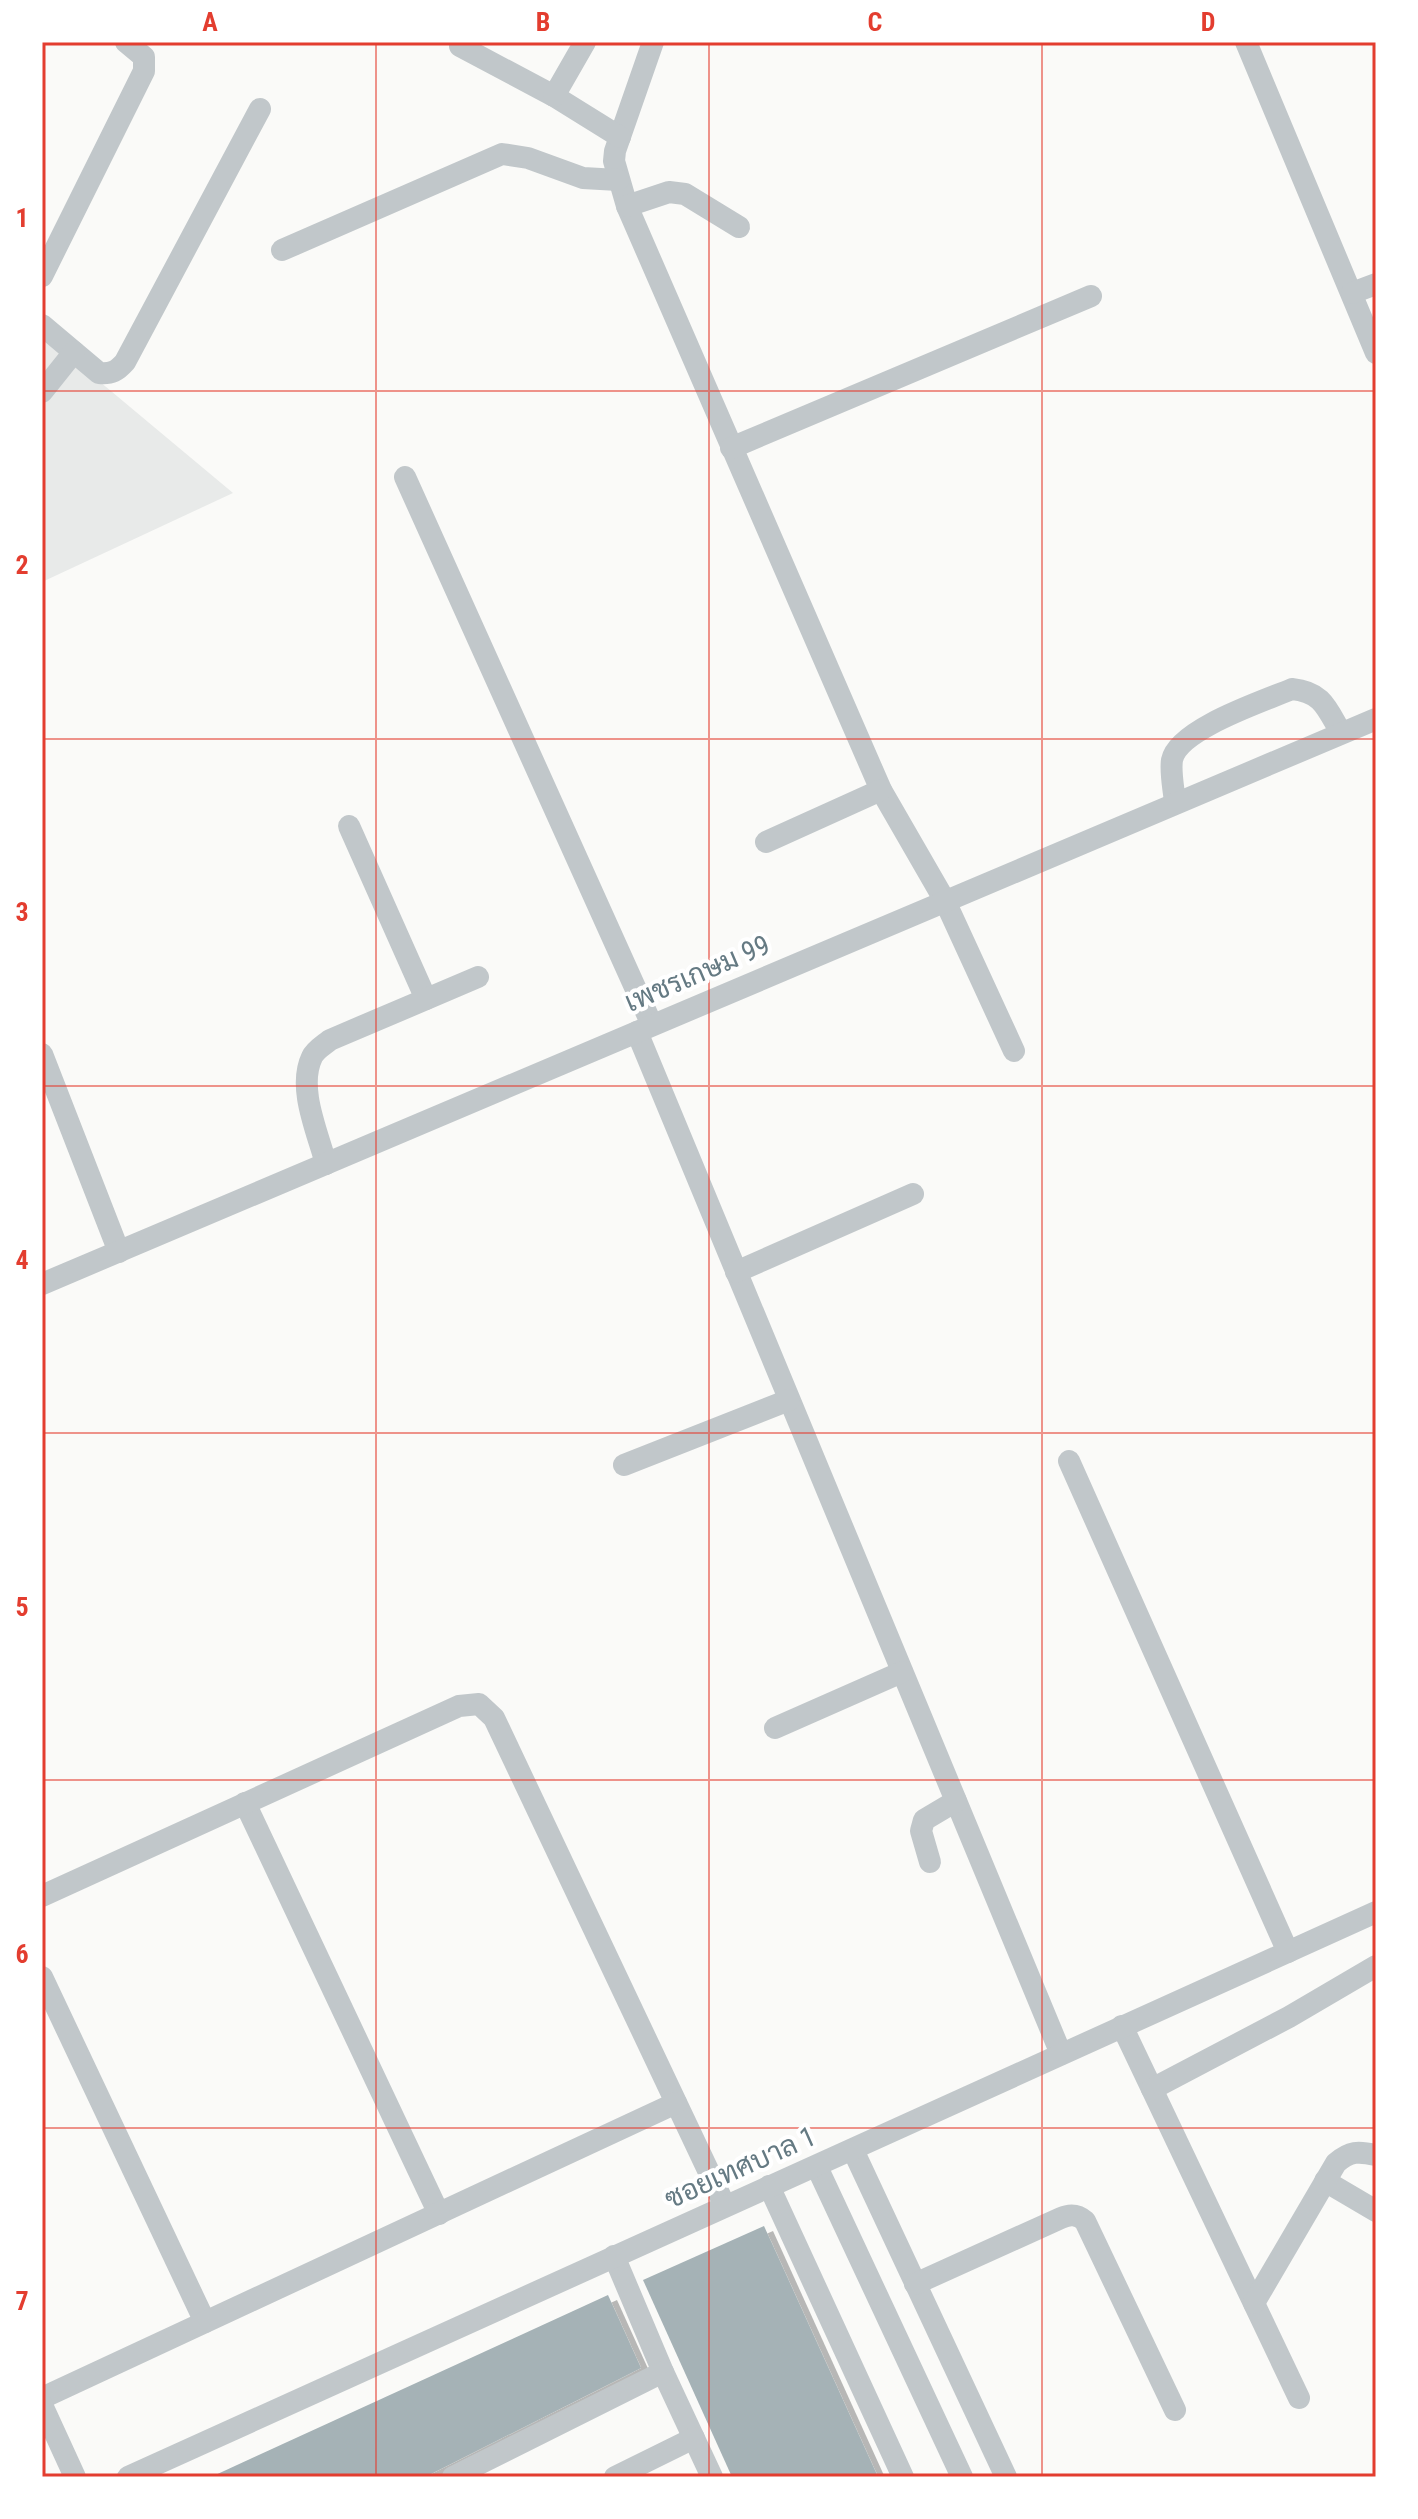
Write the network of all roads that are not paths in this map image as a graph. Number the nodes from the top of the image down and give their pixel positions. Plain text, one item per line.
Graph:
1 (126, 42) edge
2 (585, 42) edge
3 (653, 42) edge
4 (1246, 42) edge
5 (460, 46) dead end
6 (554, 96) junction
7 (260, 109) dead end
8 (620, 137) junction
9 (618, 180) junction
10 (627, 206) junction
11 (739, 227) dead end
12 (282, 250) dead end
13 (42, 276) edge
14 (1376, 284) edge
15 (1352, 293) junction
16 (1091, 296) dead end
17 (42, 325) edge
18 (74, 352) junction
19 (1376, 353) edge
20 (42, 392) edge
21 (731, 448) junction
22 (405, 477) dead end
23 (1376, 719) edge
24 (1341, 733) junction
25 (881, 790) junction
26 (1175, 803) junction
27 (349, 826) dead end
28 (766, 842) dead end
29 (945, 901) junction
30 (478, 977) dead end
31 (426, 999) junction
32 (644, 1028) junction
33 (1014, 1051) dead end
34 (42, 1054) edge
35 (326, 1164) junction
36 (913, 1194) dead end
37 (119, 1252) junction
38 (736, 1272) junction
39 (42, 1284) edge
40 (789, 1400) junction
41 (1069, 1461) dead end
42 (624, 1465) dead end
43 (902, 1672) junction
44 (775, 1728) dead end
45 (956, 1801) junction
46 (245, 1803) junction
47 (930, 1862) dead end
48 (42, 1896) edge
49 (1376, 1912) edge
50 (1288, 1952) junction
51 (1376, 1966) edge
52 (42, 1977) edge
53 (1122, 2026) junction
54 (1061, 2054) junction
55 (1152, 2089) junction
56 (676, 2103) junction
57 (853, 2150) junction
58 (1376, 2155) edge
59 (817, 2167) junction
60 (1325, 2181) junction
61 (769, 2186) junction
62 (725, 2206) junction
63 (1376, 2211) edge
64 (439, 2214) junction
65 (614, 2256) junction
66 (915, 2284) junction
67 (1254, 2303) junction
68 (205, 2322) junction
69 (663, 2372) junction
70 (42, 2398) edge
71 (1299, 2398) dead end
72 (42, 2405) edge
73 (1175, 2410) dead end
74 (694, 2438) junction
75 (75, 2477) edge
76 (128, 2477) edge
77 (453, 2477) edge
78 (615, 2477) edge
79 (712, 2477) edge
80 (903, 2477) edge
81 (962, 2477) edge
82 (1006, 2477) edge

1 - 13 street
2 - 6 street
3 - 8 street
4 - 15 street
5 - 6 street
6 - 8 street
7 - 18 street
8 - 9 street
9 - 10 street
9 - 12 street
10 - 11 street
10 - 21 street
14 - 15 street
15 - 19 street
16 - 21 street
17 - 18 street
18 - 20 street
21 - 25 street
22 - 32 street
23 - 24 street, เพชรเกษม 99
24 - 26 street, เพชรเกษม 99
24 - 26 street
25 - 28 street
25 - 29 street
26 - 29 street, เพชรเกษม 99
27 - 31 street
29 - 32 street, เพชรเกษม 99
29 - 33 street
30 - 31 street
31 - 35 street
32 - 35 street, เพชรเกษม 99
32 - 38 street
34 - 37 street
35 - 37 street, เพชรเกษม 99
36 - 38 street
37 - 39 street, เพชรเกษม 99
38 - 40 street
40 - 42 street
40 - 43 street
41 - 50 street
43 - 44 street
43 - 45 street
45 - 47 street
45 - 54 street
46 - 48 street
46 - 56 street
46 - 64 street
49 - 50 street, ซอยเทศบาล 1
50 - 53 street, ซอยเทศบาล 1
51 - 55 street
52 - 68 street
53 - 54 street, ซอยเทศบาล 1
53 - 55 street
54 - 57 street, ซอยเทศบาล 1
55 - 67 street
56 - 62 street
56 - 64 street
57 - 59 street, ซอยเทศบาล 1
57 - 66 street
58 - 60 street
59 - 61 street, ซอยเทศบาล 1
59 - 81 street
60 - 63 street
60 - 67 street
61 - 62 street, ซอยเทศบาล 1
61 - 80 street
62 - 65 street, ซอยเทศบาล 1
64 - 68 street
65 - 69 street
65 - 76 street, ซอยเทศบาล 1
66 - 73 street
66 - 82 street
67 - 71 street
68 - 70 street
69 - 74 street
69 - 77 street
72 - 75 street
74 - 78 street
74 - 79 street

